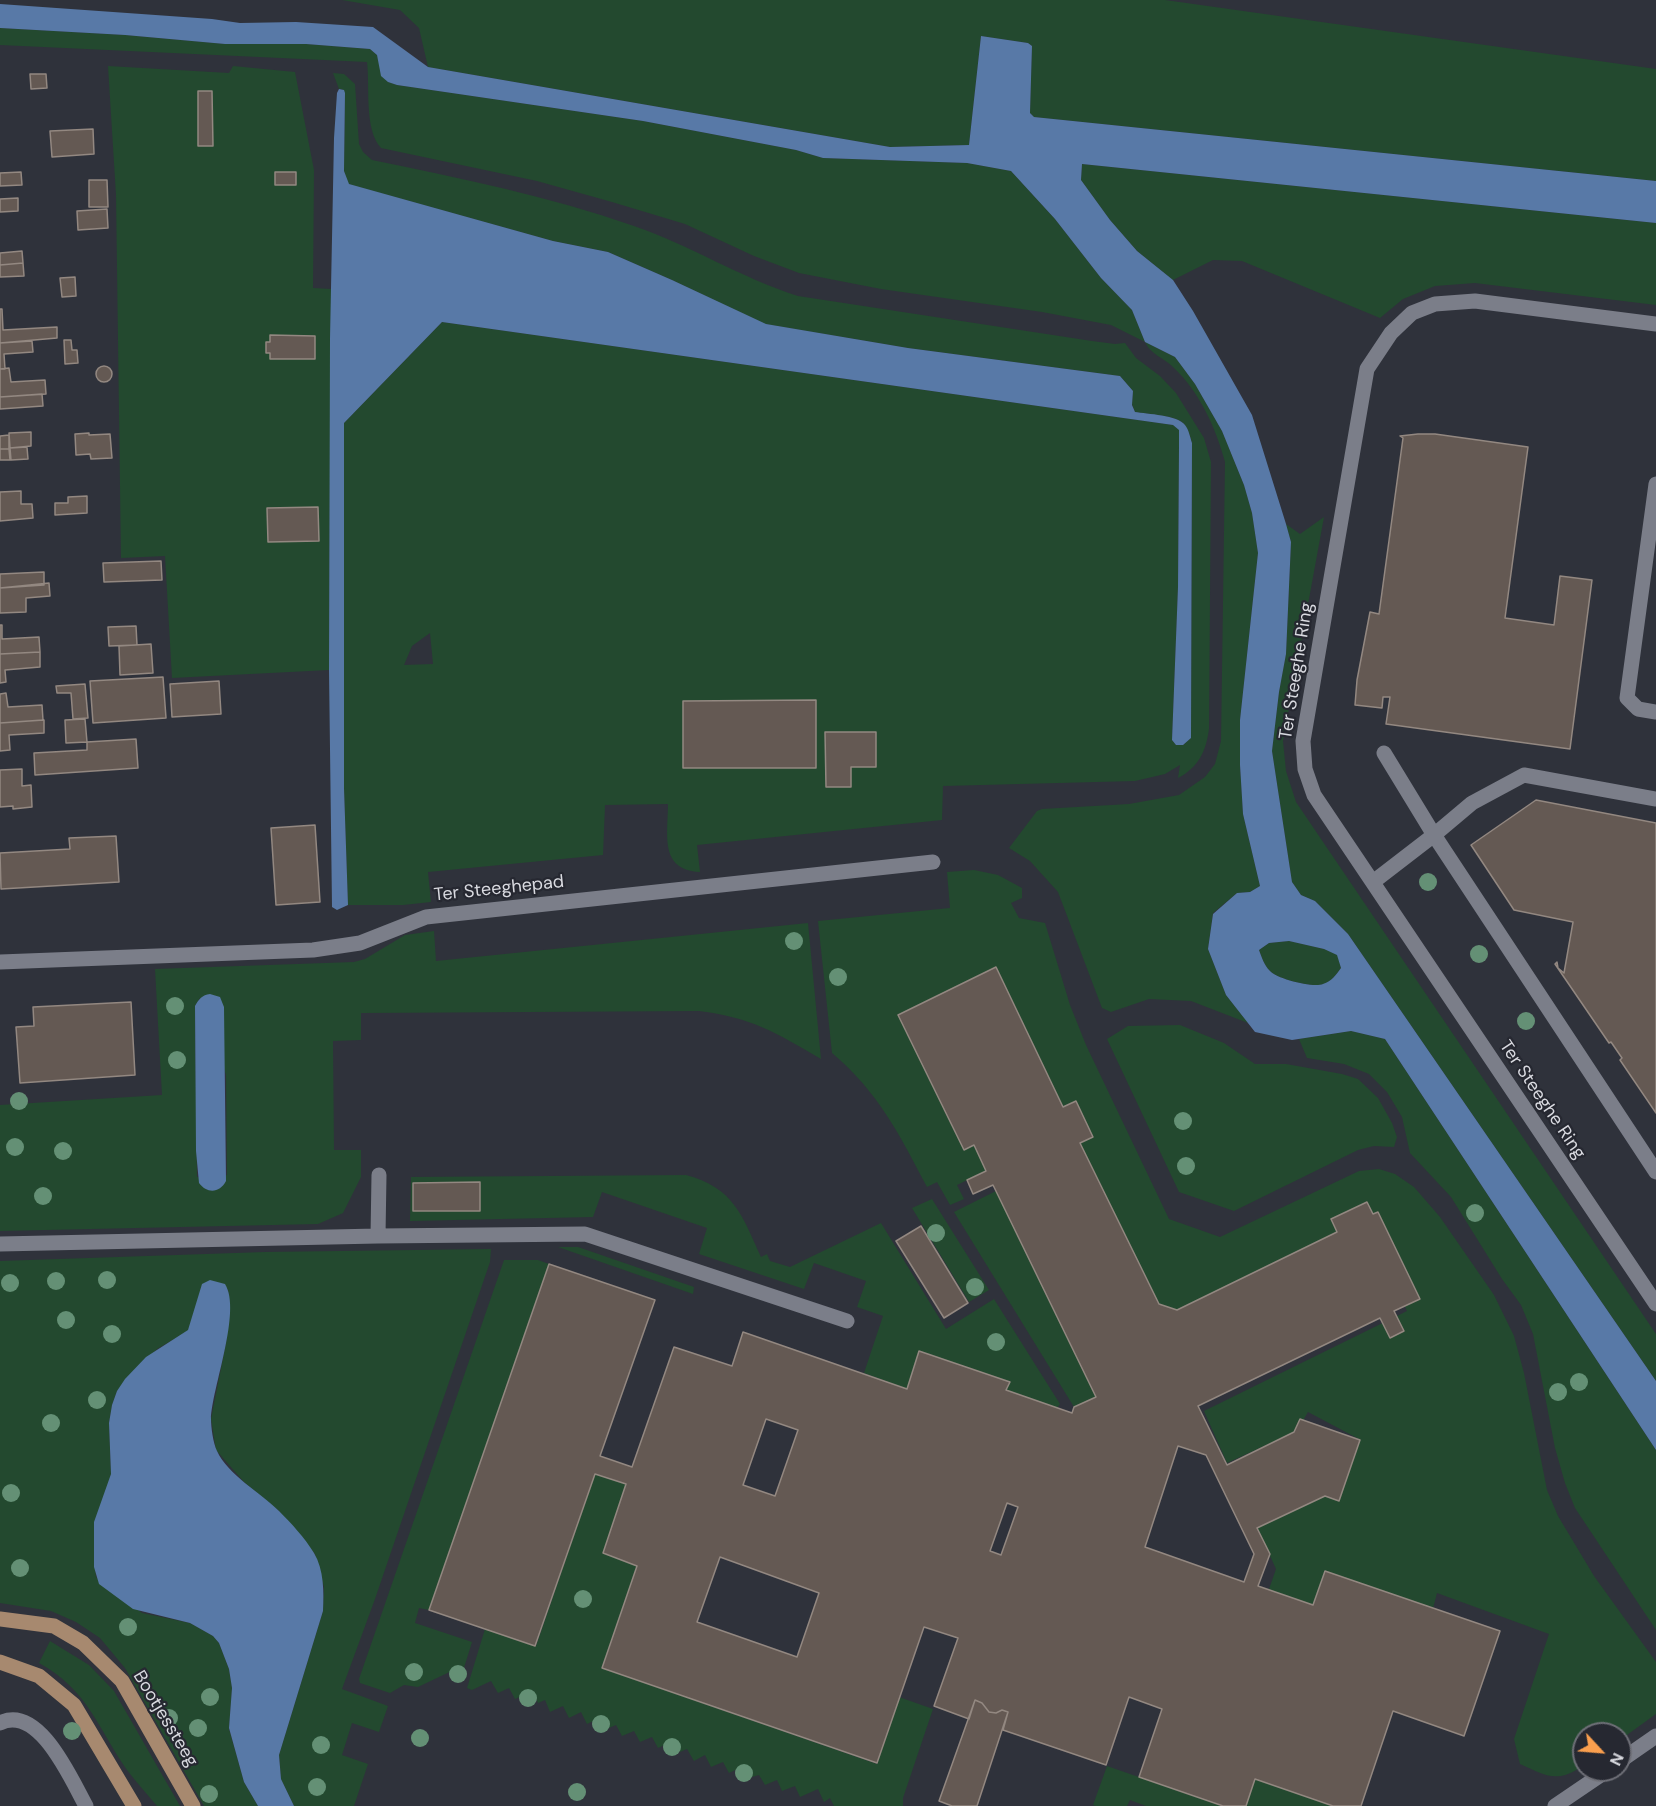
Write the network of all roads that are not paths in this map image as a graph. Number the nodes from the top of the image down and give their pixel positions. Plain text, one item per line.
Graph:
1 (1656, 324) edge
2 (1656, 484) edge
3 (1656, 712) edge
4 (1384, 753) dead end
5 (1656, 799) edge
6 (1434, 836) junction
7 (933, 862) dead end
8 (1373, 882) junction
9 (0, 962) edge
10 (1656, 1172) edge
11 (379, 1175) dead end
12 (378, 1236) junction
13 (0, 1244) edge
14 (1656, 1304) edge
15 (847, 1321) dead end
16 (0, 1619) edge
17 (0, 1662) edge
18 (4, 1721) edge
19 (1656, 1736) edge
20 (1632, 1753) edge
21 (1590, 1782) edge
22 (86, 1806) edge
23 (134, 1806) edge
24 (193, 1806) edge
25 (1555, 1806) edge

1 - 8 street, Ter Steeghe Ring
2 - 3 street
4 - 6 street
5 - 6 street
6 - 8 street
6 - 10 street
7 - 9 street, Ter Steeghepad
8 - 14 street, Ter Steeghe Ring
11 - 12 street
12 - 13 street
12 - 15 street
16 - 24 main road, Bootjessteeg
17 - 23 main road
18 - 22 street
19 - 20 street
21 - 25 street

